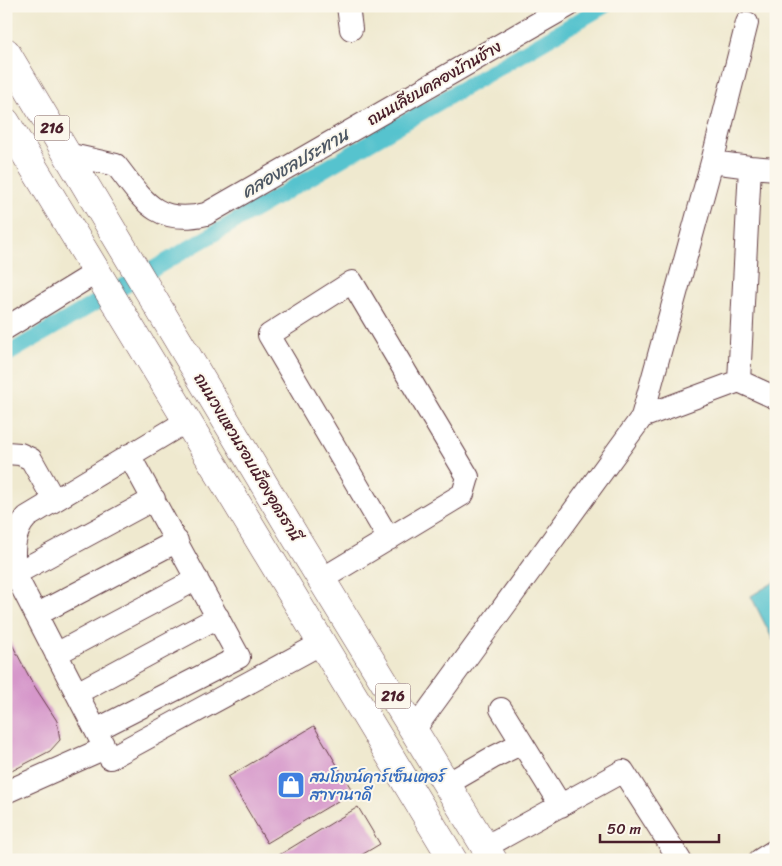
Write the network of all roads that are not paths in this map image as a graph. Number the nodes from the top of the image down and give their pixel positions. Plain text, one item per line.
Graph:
1 (348, 6) edge
2 (568, 6) edge
3 (747, 23) dead end
4 (351, 29) dead end
5 (6, 52) edge
6 (6, 122) edge
7 (68, 154) junction
8 (712, 162) junction
9 (750, 167) junction
10 (776, 169) edge
11 (97, 272) junction
12 (6, 328) edge
13 (739, 381) junction
14 (776, 398) edge
15 (642, 417) junction
16 (187, 421) junction
17 (6, 454) edge
18 (129, 455) junction
19 (154, 499) junction
20 (54, 500) junction
21 (389, 539) junction
22 (177, 541) junction
23 (15, 574) junction
24 (198, 579) junction
25 (322, 579) junction
26 (36, 615) junction
27 (218, 616) junction
28 (322, 643) junction
29 (56, 654) junction
30 (77, 693) junction
31 (502, 709) dead end
32 (414, 730) junction
33 (100, 739) junction
34 (522, 743) junction
35 (447, 784) junction
36 (6, 792) edge
37 (561, 806) junction
38 (776, 850) edge
39 (489, 854) edge
40 (453, 860) edge
41 (680, 860) edge
42 (760, 860) edge

1 - 4 street
2 - 7 street, ถนนเลียบคลองบ้านช้าง
3 - 8 street
5 - 7 main road, ถนนวงแหวนรอบเมืองอุดรธานี / 216
6 - 11 main road, ถนนวงแหวนรอบเมืองอุดรธานี / 216
7 - 25 main road, ถนนวงแหวนรอบเมืองอุดรธานี / 216
8 - 9 street
8 - 15 street
9 - 10 street
9 - 13 street
11 - 12 street
11 - 16 main road, ถนนวงแหวนรอบเมืองอุดรธานี / 216
13 - 14 street
13 - 15 street
15 - 32 street
16 - 18 street
16 - 28 main road, ถนนวงแหวนรอบเมืองอุดรธานี / 216
17 - 20 street
18 - 19 street
18 - 20 street
19 - 22 street
19 - 23 street
20 - 23 street
21 - 21 street
21 - 25 street
22 - 24 street
22 - 26 street
23 - 26 street
24 - 27 street
24 - 29 street
25 - 32 main road, ถนนวงแหวนรอบเมืองอุดรธานี / 216
26 - 29 street
27 - 30 street
27 - 33 street
28 - 33 street
28 - 40 main road, ถนนวงแหวนรอบเมืองอุดรธานี / 216
29 - 30 street
30 - 33 street
31 - 34 street
32 - 35 main road, ถนนวงแหวนรอบเมืองอุดรธานี / 216
33 - 36 street
34 - 35 street
34 - 37 street
35 - 39 main road, ถนนวงแหวนรอบเมืองอุดรธานี / 216
37 - 39 street
37 - 41 street
38 - 42 street

